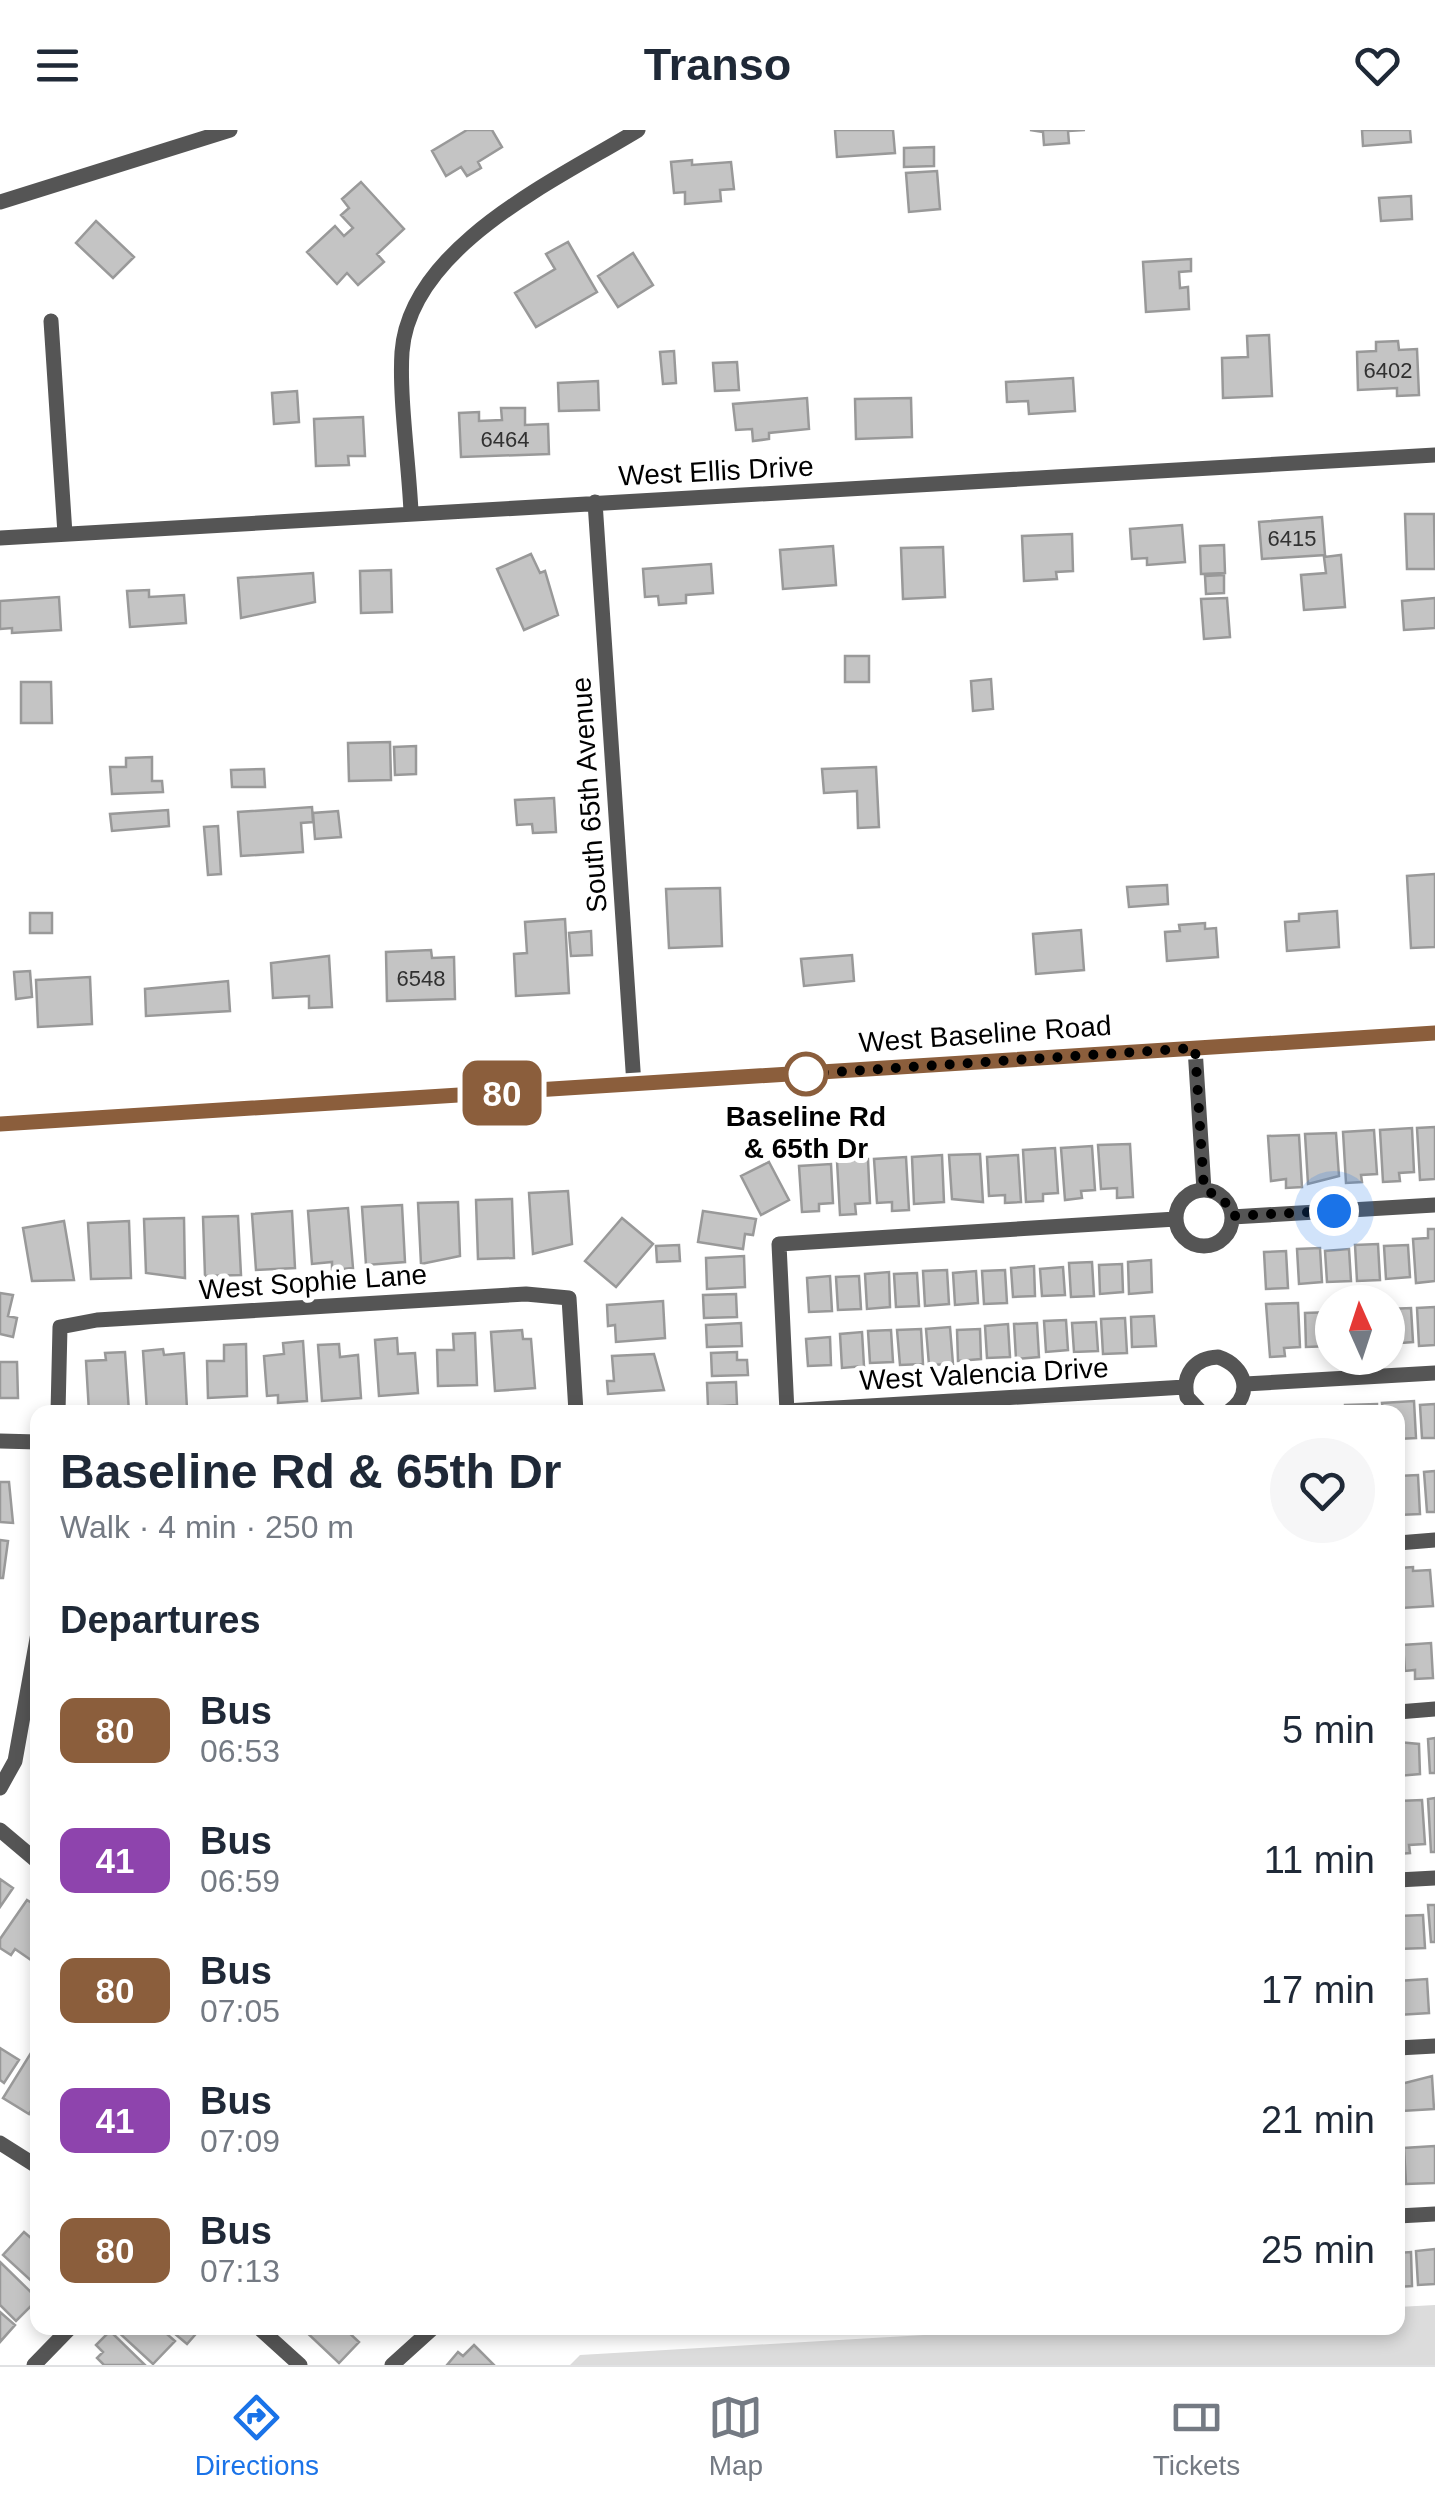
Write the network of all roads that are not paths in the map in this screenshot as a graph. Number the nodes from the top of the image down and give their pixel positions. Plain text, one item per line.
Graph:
1 (230, 130) edge
2 (638, 130) edge
3 (0, 202) edge
4 (51, 321) dead end
5 (1435, 455) edge
6 (594, 502) junction
7 (412, 512) junction
8 (65, 534) junction
9 (0, 538) edge
10 (1435, 1033) edge
11 (1195, 1048) junction
12 (634, 1085) junction
13 (0, 1124) edge
14 (1204, 1190) junction
15 (1435, 1205) edge
16 (1232, 1216) junction
17 (1176, 1219) junction
18 (1435, 1373) edge
19 (1244, 1384) junction
20 (1185, 1388) junction
21 (58, 1405) edge
22 (576, 1405) edge
23 (786, 1405) edge
24 (902, 1405) edge
25 (1192, 1405) edge
26 (1236, 1405) edge
27 (0, 1441) edge
28 (30, 1442) edge
29 (1435, 1540) edge
30 (1405, 1542) edge
31 (30, 1678) edge
32 (1435, 1709) edge
33 (1405, 1711) edge
34 (0, 1788) edge
35 (0, 1830) edge
36 (30, 1855) edge
37 (1435, 1878) edge
38 (1405, 1880) edge
39 (1435, 2046) edge
40 (1405, 2048) edge
41 (0, 2142) edge
42 (30, 2161) edge
43 (1435, 2214) edge
44 (1405, 2216) edge
45 (63, 2335) edge
46 (268, 2335) edge
47 (425, 2335) edge
48 (34, 2365) edge
49 (300, 2365) edge
50 (392, 2365) edge

1 - 3 street
2 - 7 street
4 - 8 street
5 - 6 street, West Ellis Drive
6 - 7 street, West Ellis Drive
6 - 12 street, South 65th Avenue
7 - 8 street, West Ellis Drive
8 - 9 street, West Ellis Drive
10 - 11 main road, West Baseline Road
11 - 12 main road, West Baseline Road
11 - 14 street
12 - 13 main road, West Baseline Road
14 - 16 street
14 - 17 street
15 - 16 street
16 - 17 street
17 - 23 street
18 - 19 street
19 - 20 street
19 - 26 street
20 - 24 street, West Valencia Drive
20 - 25 street
21 - 22 street, West Sophie Lane
27 - 28 street
29 - 30 street
31 - 34 street
32 - 33 street
35 - 36 street
37 - 38 street
39 - 40 street
41 - 42 street
43 - 44 street
45 - 48 street
46 - 49 street
47 - 50 street

